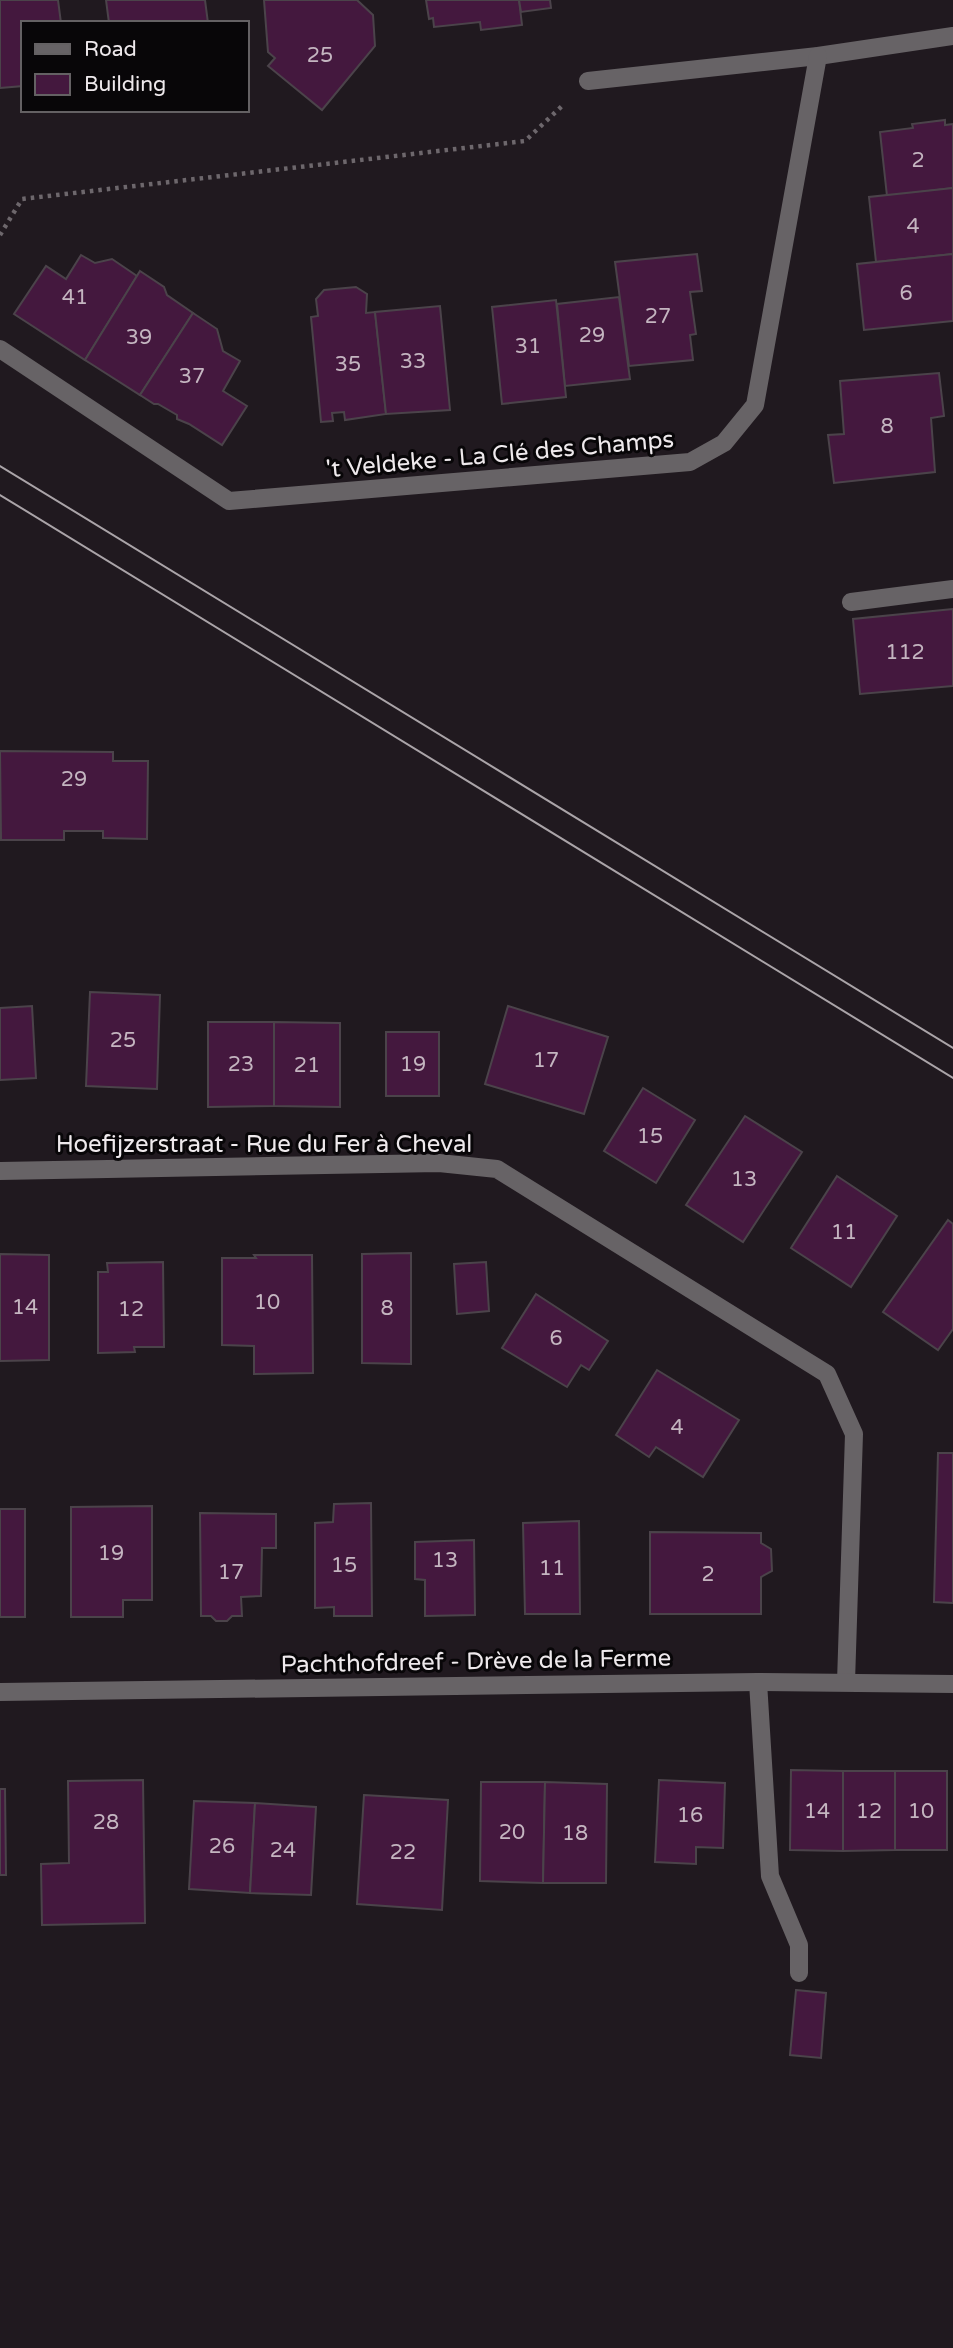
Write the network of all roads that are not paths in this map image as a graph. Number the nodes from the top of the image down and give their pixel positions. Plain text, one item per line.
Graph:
1 (953, 36) edge
2 (818, 56) junction
3 (587, 81) road end
4 (0, 349) edge
5 (953, 589) edge
6 (851, 602) dead end
7 (0, 1171) edge
8 (758, 1682) junction
9 (846, 1682) junction
10 (953, 1684) edge
11 (0, 1692) edge
12 (799, 1973) dead end

1 - 2 street
2 - 3 street
2 - 4 street, 't Veldeke - La Clé des Champs
5 - 6 street
7 - 9 street, Hoefijzerstraat - Rue du Fer à Cheval
8 - 9 street, Pachthofdreef - Drève de la Ferme
8 - 11 street, Pachthofdreef - Drève de la Ferme
8 - 12 street
9 - 10 street, Pachthofdreef - Drève de la Ferme

